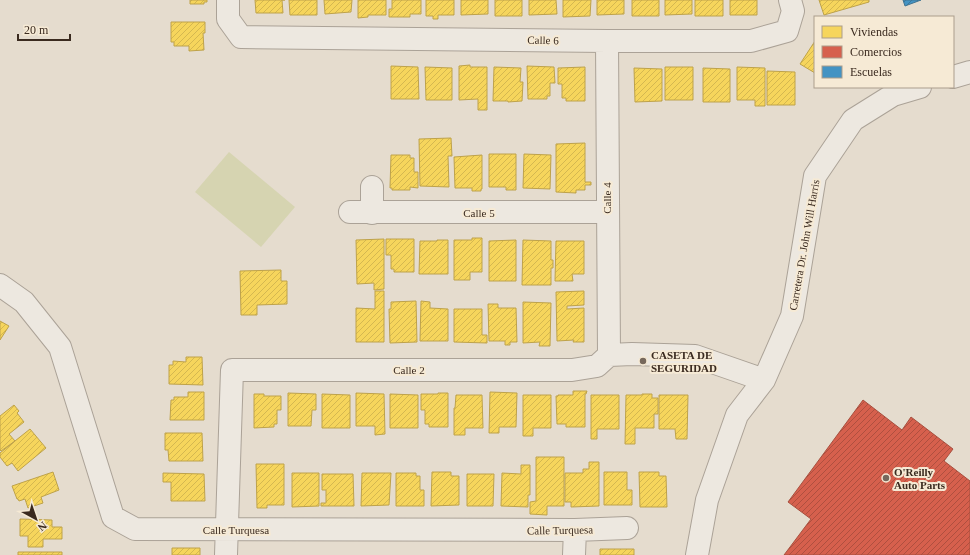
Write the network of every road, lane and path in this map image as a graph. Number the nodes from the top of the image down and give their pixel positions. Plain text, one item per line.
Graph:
1 (228, 0) edge
2 (790, 0) edge
3 (607, 41) junction
4 (970, 72) edge
5 (954, 77) edge
6 (917, 88) edge
7 (372, 187) dead end
8 (350, 212) dead end
9 (607, 212) junction
10 (372, 213) junction
11 (0, 285) edge
12 (609, 355) junction
13 (764, 380) junction
14 (627, 528) dead end
15 (226, 530) junction
16 (575, 530) junction
17 (226, 555) edge
18 (574, 555) edge
19 (697, 555) edge

1 - 3 street, Calle 6
2 - 3 street, Calle 6
3 - 9 street, Calle 4
4 - 5 street
6 - 13 street, Carretera Dr. John Will Harris
7 - 10 street
8 - 10 street, Calle 5
9 - 10 street, Calle 5
9 - 12 street, Calle 4
11 - 15 street, Calle Turquesa
12 - 13 street
12 - 15 street, Calle 2
13 - 19 street, Carretera Dr. John Will Harris
14 - 16 street, Calle Turquesa
15 - 16 street, Calle Turquesa
15 - 17 street, Calle 2
16 - 18 street

